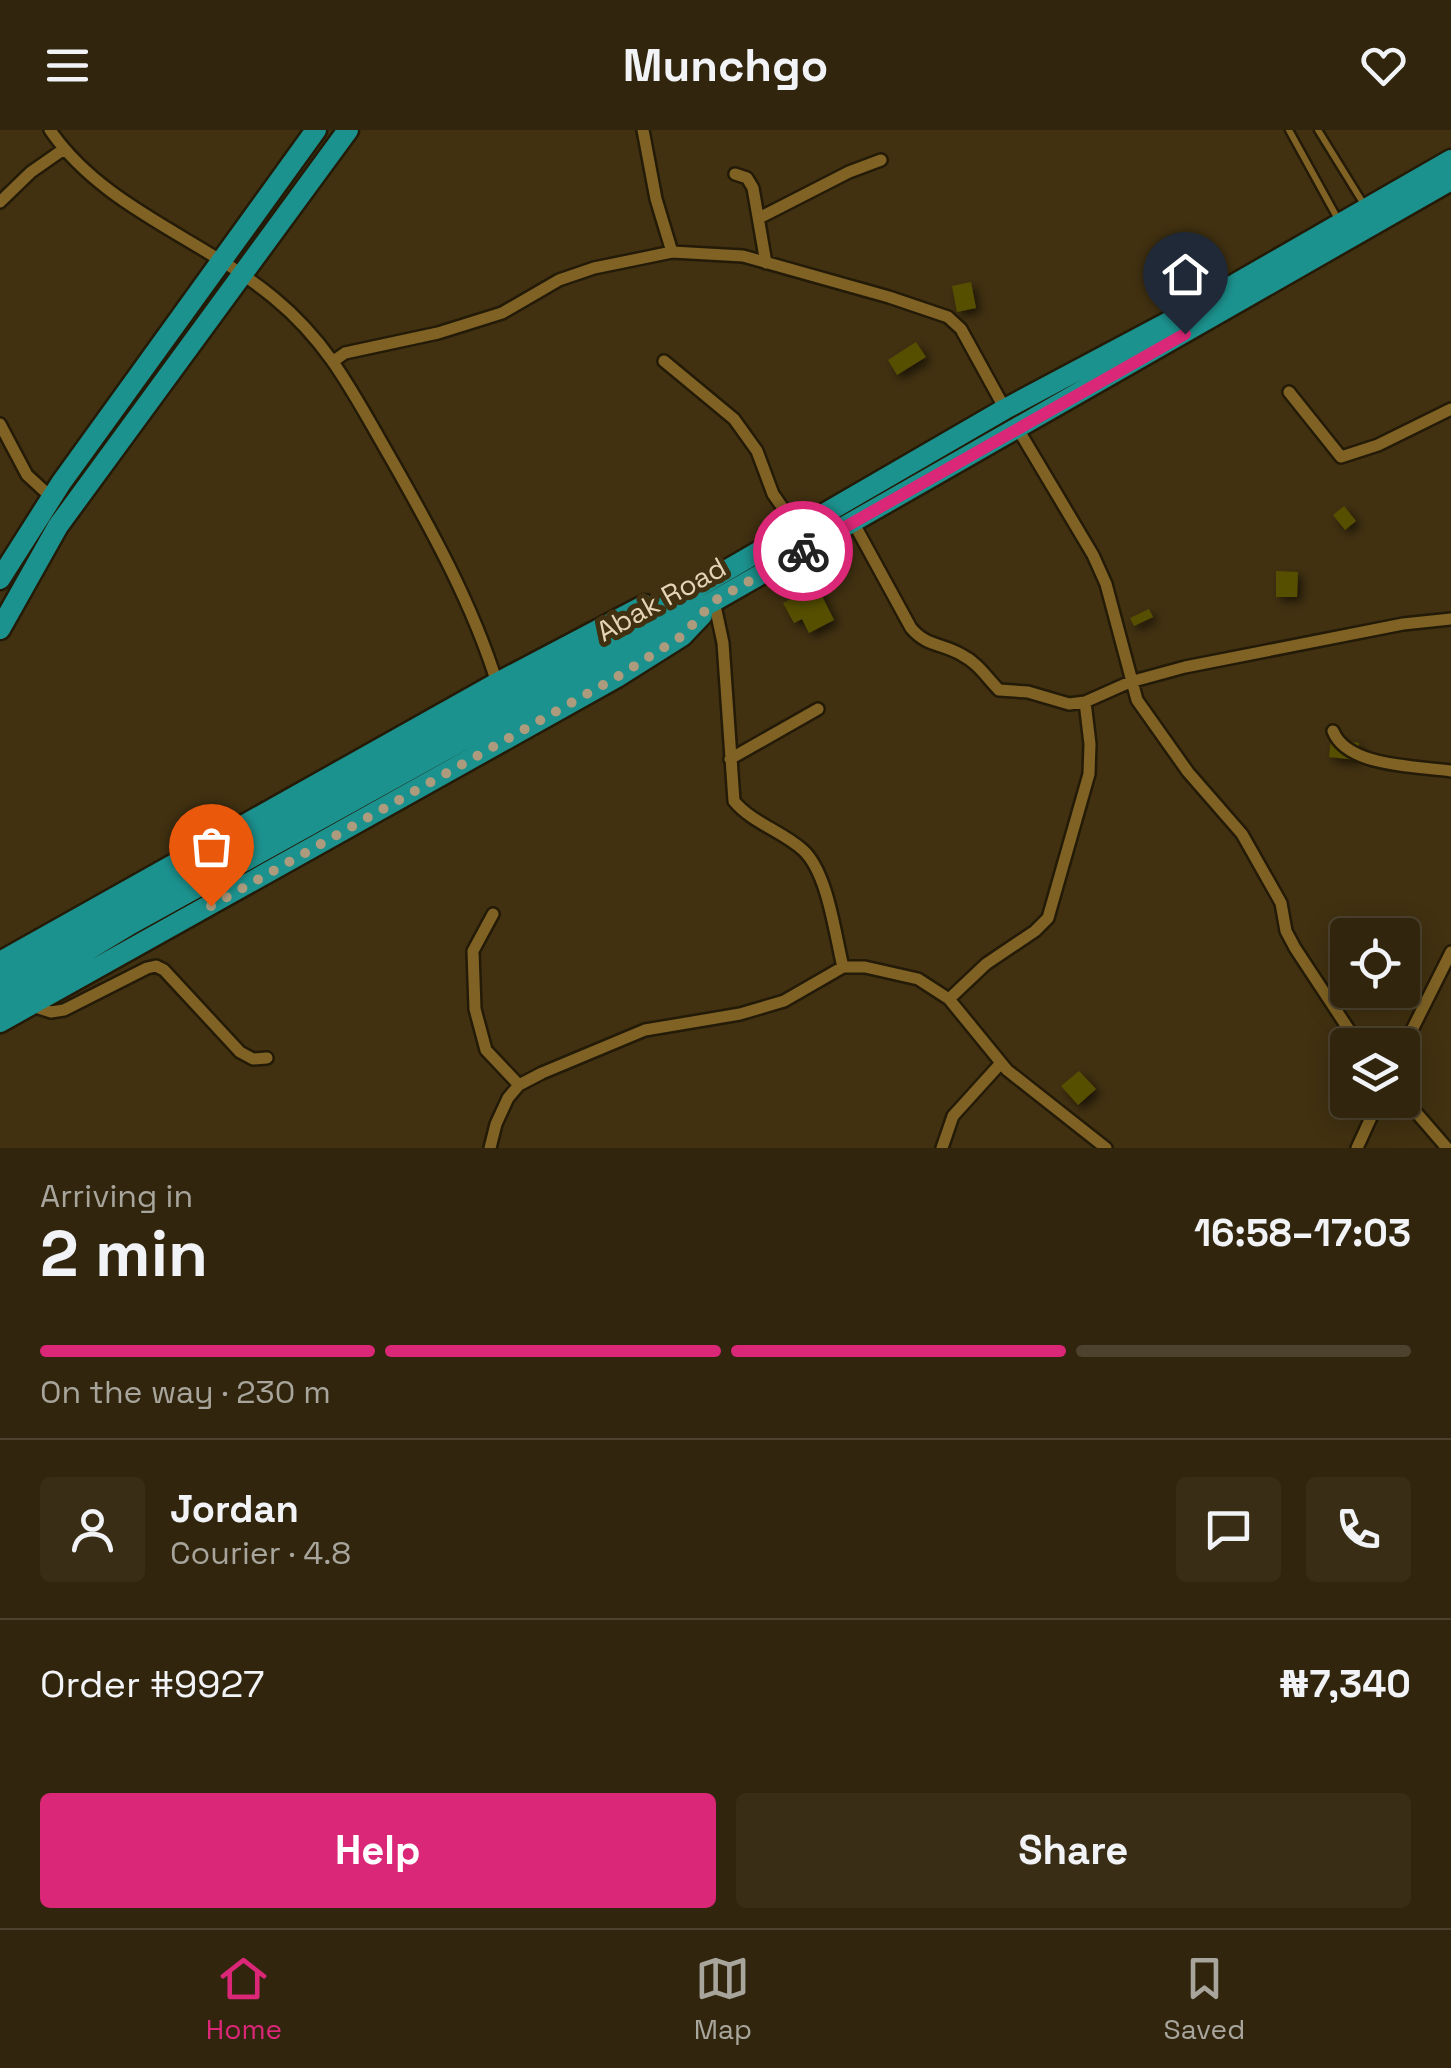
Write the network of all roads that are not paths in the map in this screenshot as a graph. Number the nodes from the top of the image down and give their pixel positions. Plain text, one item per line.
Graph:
1 (50, 130) edge
2 (316, 130) edge
3 (348, 130) edge
4 (643, 130) edge
5 (1289, 130) edge
6 (1318, 130) edge
7 (64, 149) junction
8 (880, 160) dead end
9 (1451, 160) edge
10 (735, 174) dead end
11 (1451, 180) edge
12 (0, 202) edge
13 (1371, 217) junction
14 (758, 218) junction
15 (1346, 231) junction
16 (672, 252) junction
17 (224, 260) junction
18 (766, 263) junction
19 (242, 274) junction
20 (334, 360) junction
21 (664, 362) dead end
22 (1289, 392) dead end
23 (1451, 409) edge
24 (1005, 410) junction
25 (0, 424) edge
26 (1018, 429) junction
27 (51, 498) junction
28 (853, 522) junction
29 (798, 531) junction
30 (748, 560) junction
31 (0, 578) edge
32 (714, 601) junction
33 (1451, 619) edge
34 (0, 629) edge
35 (1130, 682) junction
36 (496, 683) junction
37 (1085, 702) junction
38 (818, 710) dead end
39 (1333, 731) dead end
40 (730, 759) junction
41 (1451, 771) edge
42 (493, 914) dead end
43 (1451, 952) edge
44 (0, 962) edge
45 (843, 967) junction
46 (0, 981) edge
47 (949, 999) junction
48 (0, 1003) edge
49 (28, 1004) junction
50 (0, 1022) edge
51 (1348, 1028) edge
52 (1413, 1028) edge
53 (268, 1058) dead end
54 (1001, 1063) junction
55 (519, 1085) junction
56 (1420, 1117) edge
57 (1370, 1118) edge
58 (490, 1148) edge
59 (942, 1148) edge
60 (1106, 1148) edge
61 (1358, 1148) edge
62 (1447, 1148) edge

1 - 7 street
2 - 17 highway
3 - 19 highway
4 - 16 street
5 - 15 lane
6 - 13 lane
7 - 12 street
7 - 17 street
8 - 14 street
9 - 13 highway, Abak Road
10 - 14 street
11 - 13 highway, Abak Road
13 - 15 highway, Abak Road
14 - 18 street
15 - 24 highway, Abak Road
15 - 26 highway, Abak Road
16 - 18 street
16 - 20 street
17 - 19 street
17 - 27 highway
18 - 24 street
19 - 20 street
19 - 34 highway
20 - 36 street
21 - 29 street
22 - 23 street
24 - 29 highway, Abak Road
25 - 27 street
26 - 28 highway, Abak Road
26 - 35 street
27 - 31 highway
28 - 32 highway, Abak Road
28 - 37 street
29 - 30 highway, Abak Road
30 - 36 highway
30 - 46 highway, Abak Road
32 - 40 street
32 - 48 highway, Abak Road
32 - 49 highway
33 - 35 street
35 - 37 street
35 - 51 street
36 - 44 highway
37 - 47 street
38 - 40 street
39 - 41 street
40 - 45 street
42 - 55 street
43 - 52 street
45 - 47 street
45 - 55 street
47 - 54 street
49 - 50 highway
49 - 53 street
54 - 59 street
54 - 60 street
55 - 58 street
56 - 62 street
57 - 61 street

